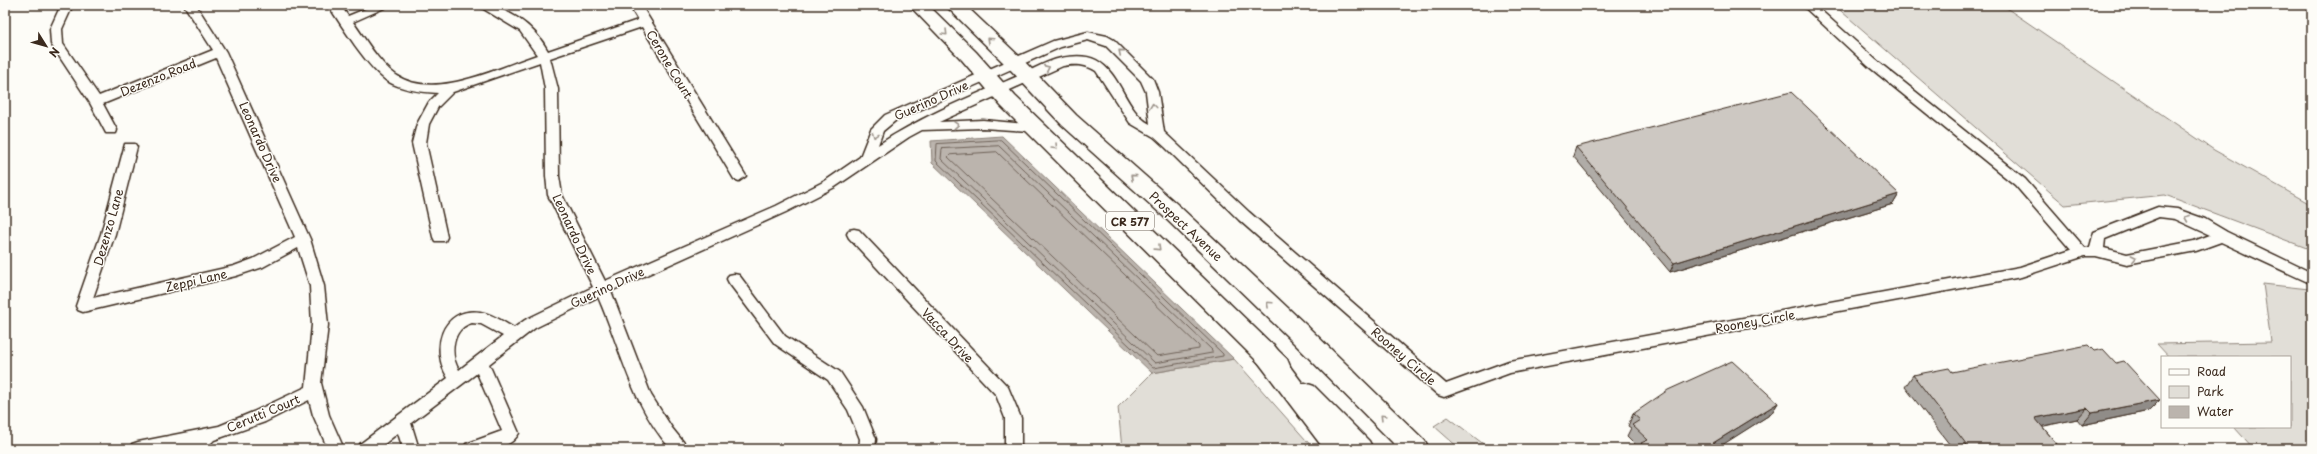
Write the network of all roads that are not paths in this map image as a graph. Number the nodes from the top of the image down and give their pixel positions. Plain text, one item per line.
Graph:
1 (67, 5) edge
2 (190, 5) edge
3 (334, 5) edge
4 (384, 5) edge
5 (483, 5) edge
6 (635, 5) edge
7 (918, 5) edge
8 (954, 5) edge
9 (1808, 5) edge
10 (346, 21) junction
11 (644, 22) junction
12 (220, 52) junction
13 (544, 56) junction
14 (1021, 70) junction
15 (992, 82) junction
16 (449, 89) junction
17 (96, 102) junction
18 (918, 128) junction
19 (1038, 129) junction
20 (111, 130) dead end
21 (1158, 134) junction
22 (130, 147) dead end
23 (867, 157) junction
24 (739, 176) dead end
25 (854, 234) dead end
26 (2222, 236) junction
27 (440, 237) dead end
28 (303, 239) junction
29 (2096, 251) junction
30 (2081, 252) junction
31 (734, 279) dead end
32 (2312, 279) edge
33 (602, 289) junction
34 (84, 306) joint
35 (514, 335) junction
36 (1264, 351) junction
37 (480, 361) junction
38 (457, 380) junction
39 (315, 390) junction
40 (403, 422) junction
41 (210, 434) junction
42 (138, 449) edge
43 (195, 449) edge
44 (336, 449) edge
45 (366, 449) edge
46 (411, 449) edge
47 (472, 449) edge
48 (681, 449) edge
49 (867, 449) edge
50 (1013, 449) edge
51 (1339, 449) edge
52 (1360, 449) edge
53 (1416, 449) edge

1 - 17 street
2 - 12 street, Leonardo Drive
3 - 10 street
4 - 10 street
5 - 13 street, Leonardo Drive
6 - 11 street
7 -> 15 main road, CR 577
14 -> 8 main road, Prospect Avenue / CR 577
9 - 30 street
10 - 16 street
11 - 13 street, Cerone Court
11 - 24 street, Cerone Court
12 - 17 street, Dezenzo Road
12 - 28 street, Leonardo Drive
13 - 16 street, Cerone Court
13 - 33 street, Leonardo Drive
14 - 15 street, Guerino Drive
14 - 15 street, Rooney Circle
14 -> 21 street, Rooney Circle
21 -> 14 street, Rooney Circle
53 -> 14 main road, Prospect Avenue / CR 577
15 - 18 street, Guerino Drive
15 - 19 main road, CR 577
15 -> 23 street, Guerino Drive
16 - 27 street
17 - 20 street
18 -> 19 street
18 - 23 street, Guerino Drive
19 -> 36 main road, CR 577
21 - 30 street, Rooney Circle
22 - 34 street, Dezenzo Lane
23 - 33 street, Guerino Drive
25 - 50 street, Vacca Drive
29 -> 26 street
26 -> 29 street
26 - 32 street
28 - 34 street, Zeppi Lane
28 - 39 street, Leonardo Drive
29 - 30 street
31 - 49 street
33 - 35 street, Guerino Drive
33 - 48 street, Leonardo Drive
35 - 37 street, Guerino Drive
35 - 38 street
36 - 51 main road
36 - 52 main road, CR 577
37 - 38 street, Guerino Drive
37 - 47 street
38 - 40 street, Guerino Drive
39 - 41 street, Cerutti Court
39 - 44 street, Leonardo Drive
40 - 45 street, Guerino Drive
40 - 46 street
41 - 42 street, Cerutti Court
41 - 43 street, Cerutti Court

